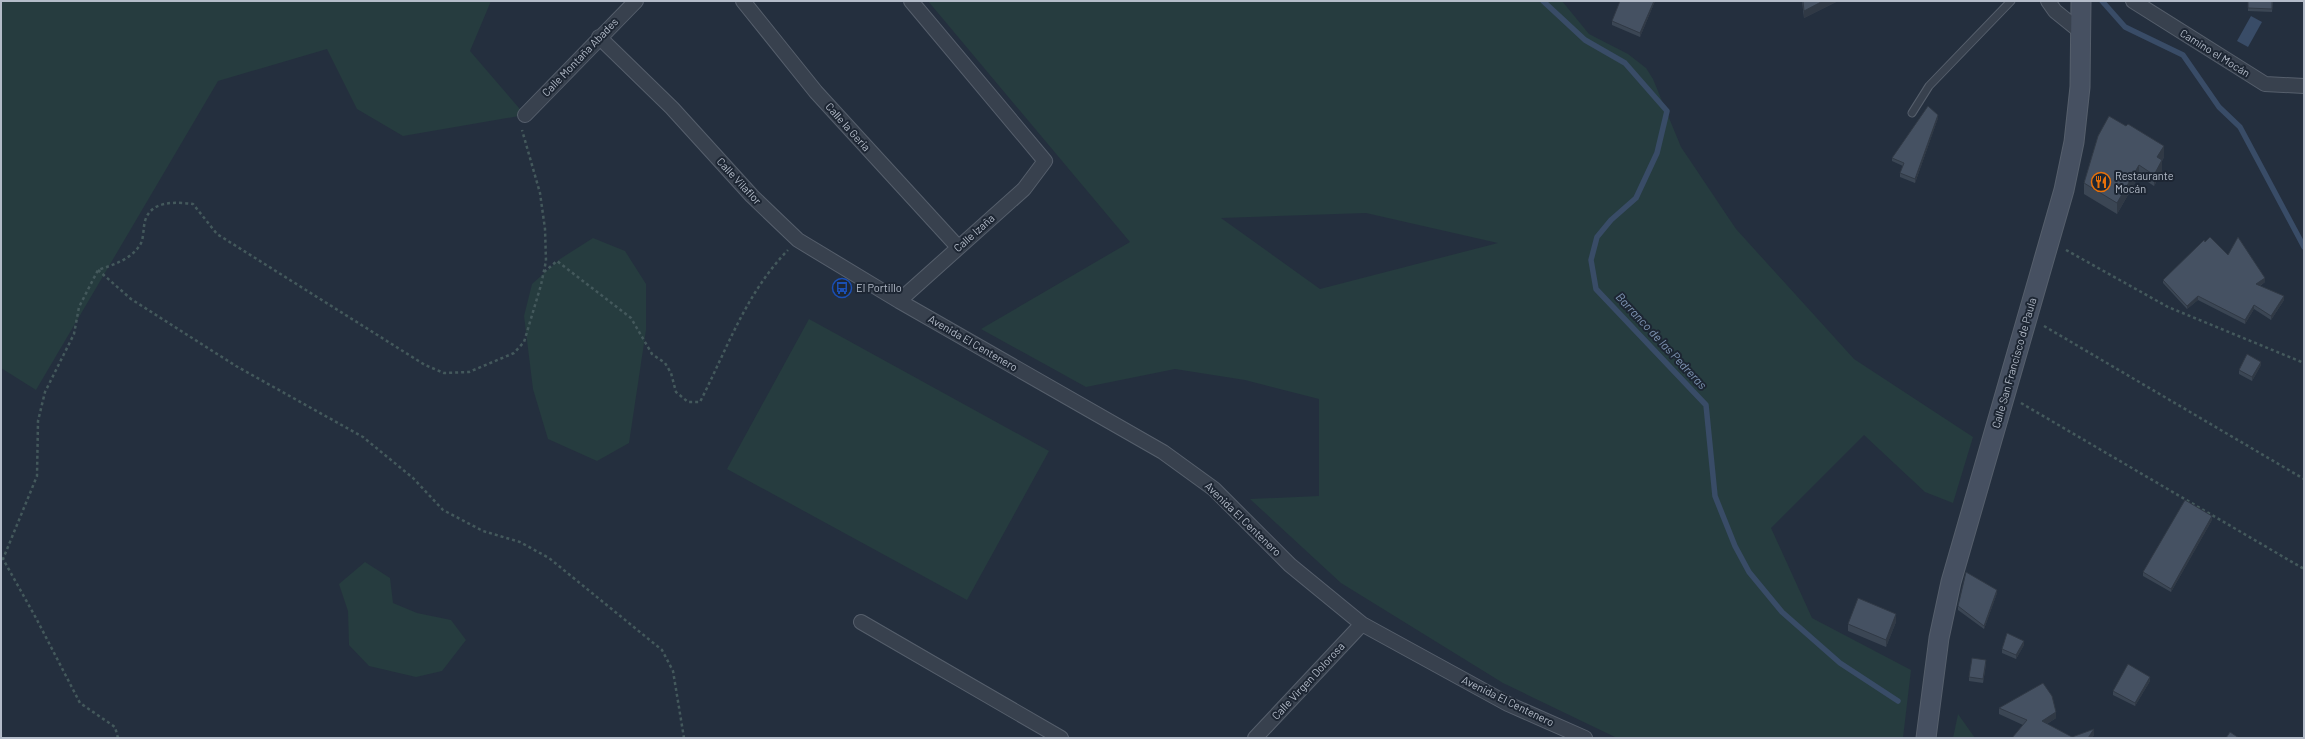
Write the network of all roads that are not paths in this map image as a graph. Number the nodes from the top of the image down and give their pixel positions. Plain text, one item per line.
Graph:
1 (636, 1) edge
2 (744, 1) edge
3 (911, 1) edge
4 (2011, 1) edge
5 (2048, 1) edge
6 (2081, 1) edge
7 (2132, 1) edge
8 (2081, 32) junction
9 (599, 37) junction
10 (2304, 86) edge
11 (1912, 113) dead end
12 (525, 115) road end
13 (958, 247) junction
14 (899, 301) junction
15 (861, 622) dead end
16 (1362, 624) junction
17 (1927, 730) edge
18 (1061, 738) edge
19 (1255, 738) edge
20 (1584, 738) edge

1 - 9 street, Calle Montaña Abades
2 - 13 street, Calle la Geria
3 - 13 street, Calle Izaña
4 - 11 lane
5 - 8 street
6 - 8 main road, Calle San Francisco de Paula
7 - 10 street, Camino el Mocán
8 - 17 main road, Calle San Francisco de Paula
9 - 12 street, Calle Montaña Abades
9 - 14 street, Calle Vilaflor
13 - 14 street, Calle Izaña
14 - 16 street, Avenida El Centenero
15 - 18 street
16 - 19 street, Calle Virgen Dolorosa
16 - 20 street, Avenida El Centenero

